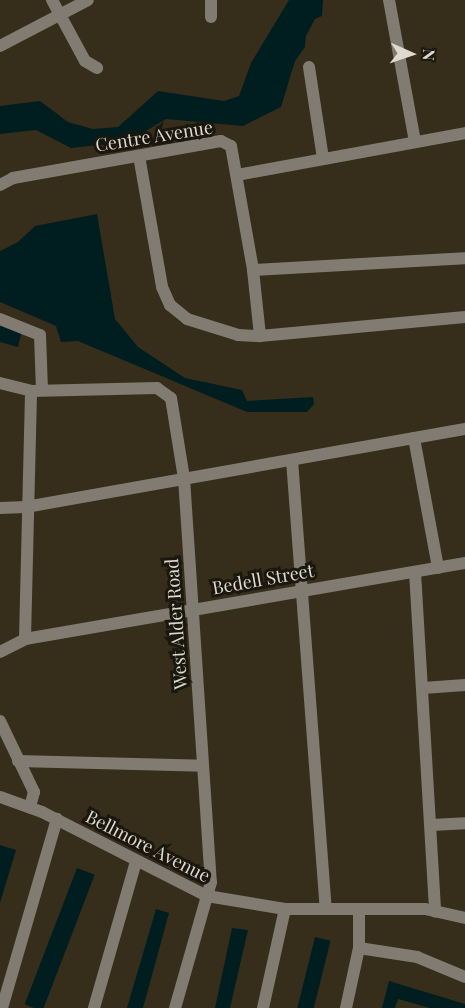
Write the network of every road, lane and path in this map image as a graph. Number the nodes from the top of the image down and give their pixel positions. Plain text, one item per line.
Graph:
1 (52, 0) edge
2 (88, 0) edge
3 (211, 0) edge
4 (389, 0) edge
5 (60, 15) junction
6 (211, 17) dead end
7 (0, 46) edge
8 (309, 67) dead end
9 (97, 68) dead end
10 (465, 133) edge
11 (415, 142) junction
12 (139, 156) junction
13 (323, 158) junction
14 (237, 175) junction
15 (0, 185) edge
16 (465, 258) edge
17 (253, 270) junction
18 (465, 317) edge
19 (0, 319) edge
20 (260, 336) junction
21 (0, 383) edge
22 (37, 391) junction
23 (465, 429) edge
24 (414, 438) junction
25 (292, 460) junction
26 (184, 478) junction
27 (26, 507) junction
28 (0, 508) edge
29 (465, 563) edge
30 (438, 568) junction
31 (415, 572) junction
32 (304, 590) junction
33 (193, 610) junction
34 (25, 639) junction
35 (0, 652) edge
36 (465, 685) edge
37 (423, 688) junction
38 (0, 721) edge
39 (18, 761) junction
40 (203, 766) junction
41 (0, 797) edge
42 (30, 807) junction
43 (57, 819) junction
44 (465, 823) edge
45 (432, 825) junction
46 (136, 862) junction
47 (207, 896) junction
48 (285, 909) junction
49 (326, 909) junction
50 (359, 909) junction
51 (435, 911) junction
52 (465, 918) edge
53 (359, 948) junction
54 (465, 977) edge
55 (2, 1008) edge
56 (94, 1008) edge
57 (175, 1008) edge
58 (263, 1008) edge
59 (346, 1008) edge

1 - 5 street
2 - 5 street
3 - 6 street
4 - 11 street
5 - 7 street
5 - 9 street
8 - 13 street
10 - 11 street
11 - 13 street
12 - 14 street, Centre Avenue
12 - 15 street, Centre Avenue
12 - 20 street
13 - 14 street
14 - 17 street, Centre Avenue
16 - 17 street
17 - 20 street, Centre Avenue
18 - 20 street
19 - 22 street
21 - 22 street
22 - 26 street, West Alder Road
22 - 27 street
23 - 24 street
24 - 25 street
24 - 30 street
25 - 26 street
25 - 32 street
26 - 27 street
26 - 33 street, West Alder Road
27 - 28 street
27 - 34 street
29 - 30 street, Bedell Street
30 - 31 street, Bedell Street
31 - 32 street, Bedell Street
31 - 37 street
32 - 33 street, Bedell Street
32 - 49 street
33 - 34 street, Bedell Street
33 - 40 street, West Alder Road
34 - 35 street, Bedell Street
36 - 37 street
37 - 45 street
38 - 39 street
39 - 40 street
39 - 42 street
40 - 47 street, West Alder Road
41 - 42 street, Bellmore Avenue
42 - 43 street, Bellmore Avenue
43 - 46 street, Bellmore Avenue
43 - 55 street
44 - 45 street
45 - 51 street
46 - 47 street, Bellmore Avenue
46 - 56 street
47 - 48 street, Bellmore Avenue
47 - 57 street, West Alder Road
48 - 49 street, Bellmore Avenue
48 - 58 street
49 - 50 street, Bellmore Avenue
50 - 51 street, Bellmore Avenue
50 - 53 street
51 - 52 street, Bellmore Avenue
53 - 54 street
53 - 59 street

